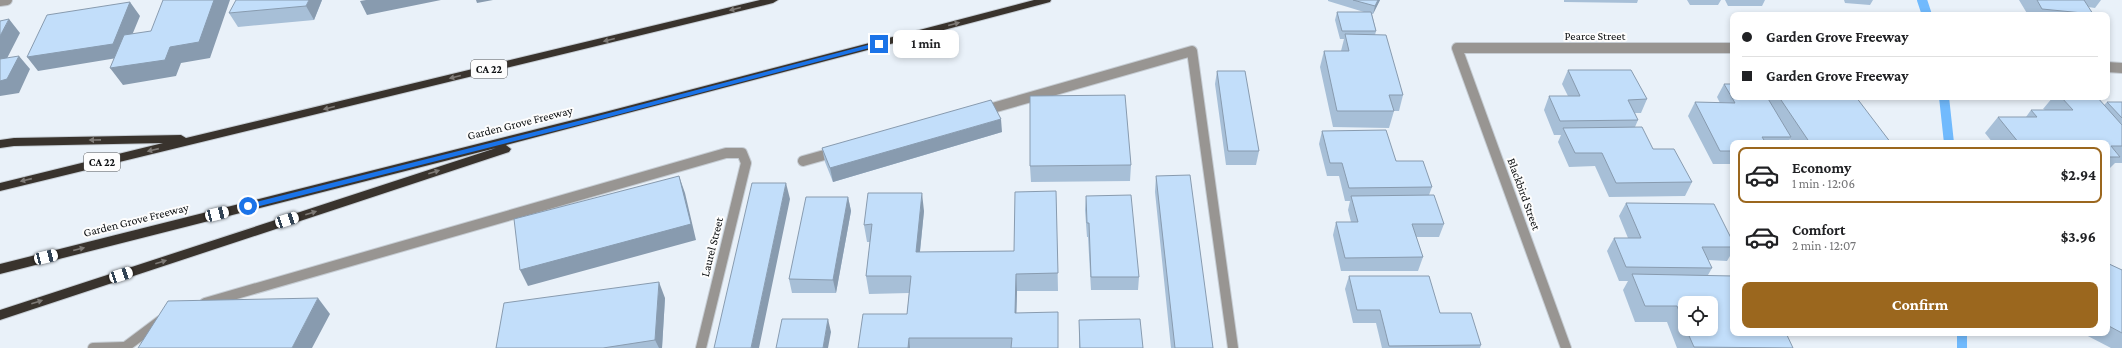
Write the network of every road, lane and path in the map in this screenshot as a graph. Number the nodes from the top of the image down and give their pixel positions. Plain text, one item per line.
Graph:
1 (7, 0) edge
2 (773, 0) edge
3 (1046, 0) edge
4 (0, 1) edge
5 (1457, 48) joint
6 (1730, 48) edge
7 (2110, 68) edge
8 (2122, 68) edge
9 (971, 114) edge
10 (605, 116) junction
11 (204, 138) junction
12 (0, 144) edge
13 (842, 151) edge
14 (803, 161) dead end
15 (0, 187) edge
16 (0, 269) edge
17 (194, 307) edge
18 (171, 313) edge
19 (0, 315) edge
20 (93, 348) edge
21 (124, 348) edge
22 (701, 348) edge
23 (1233, 348) edge
24 (1566, 348) edge

1 - 4 street
2 -> 11 highway, CA 22
10 -> 3 highway, Garden Grove Freeway
5 - 6 street, Pearce Street
5 - 24 street, Blackbird Street
7 - 8 street
9 - 23 street
16 -> 10 highway, Garden Grove Freeway
19 -> 10 highway
11 -> 12 highway
11 -> 15 highway, CA 22
13 - 14 street
17 - 22 street, Laurel Street
18 - 21 street
20 - 21 street

